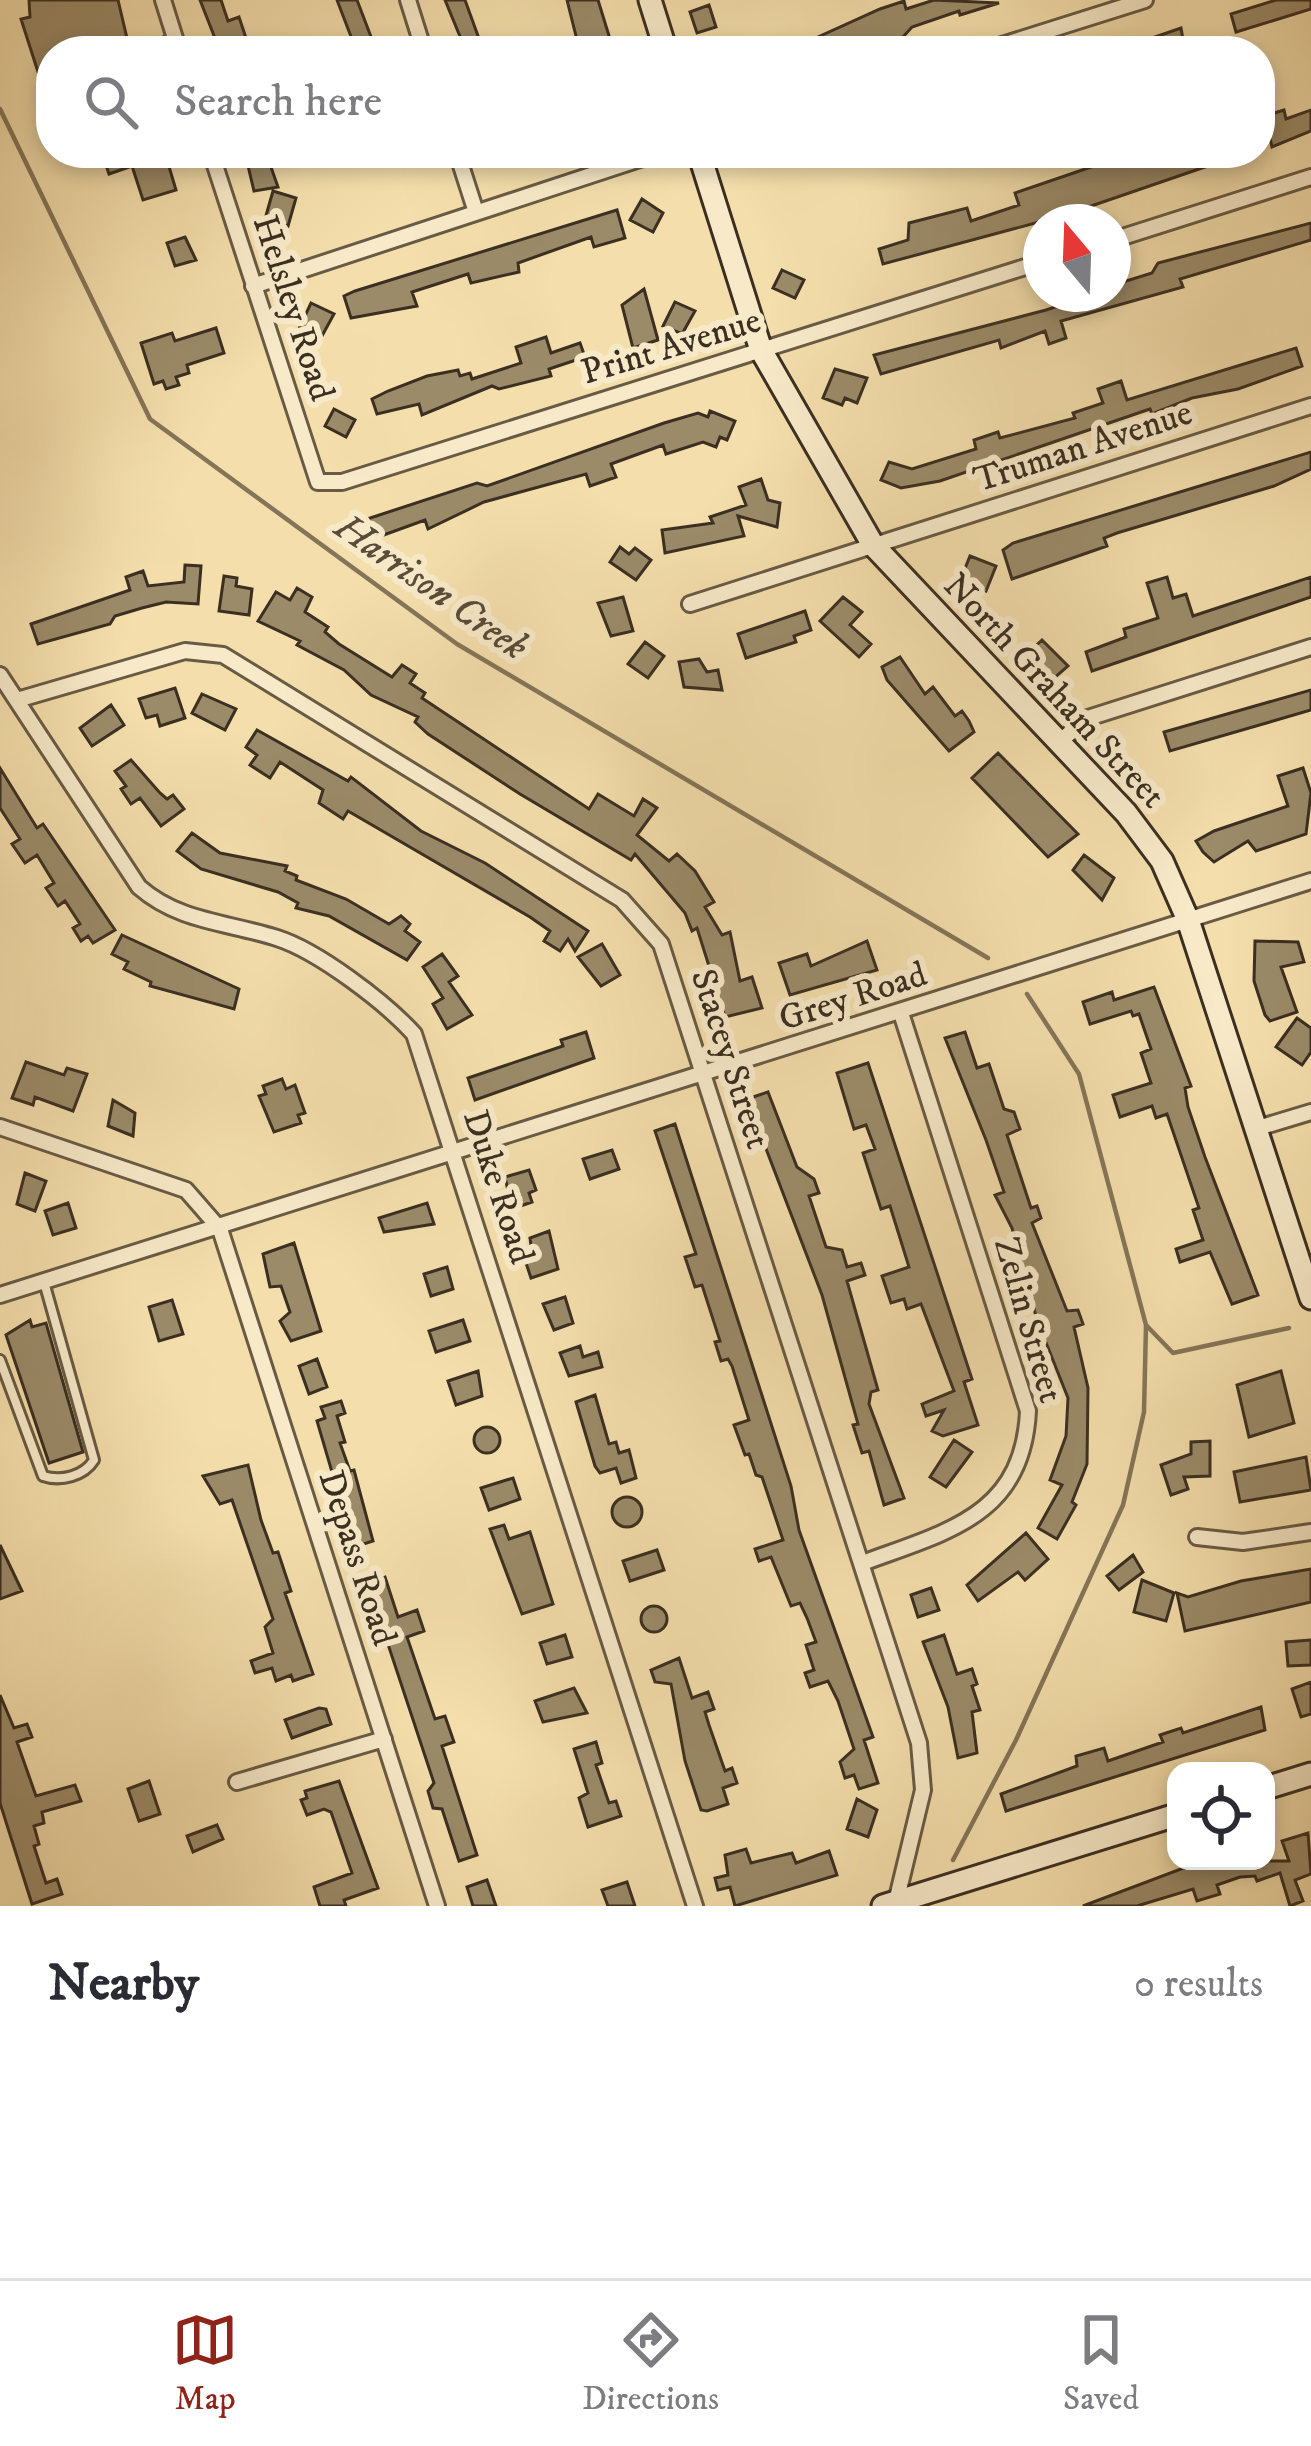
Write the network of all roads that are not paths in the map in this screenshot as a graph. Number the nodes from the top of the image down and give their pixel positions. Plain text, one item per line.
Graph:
1 (163, 0) edge
2 (408, 0) edge
3 (650, 0) edge
4 (1145, 0) edge
5 (174, 36) edge
6 (419, 36) edge
7 (661, 36) edge
8 (1031, 36) edge
9 (216, 168) edge
10 (462, 168) edge
11 (609, 168) edge
12 (704, 168) edge
13 (1311, 177) edge
14 (475, 209) junction
15 (1131, 234) edge
16 (1023, 268) edge
17 (253, 286) junction
18 (761, 350) junction
19 (1311, 406) edge
20 (318, 482) joint
21 (873, 545) junction
22 (690, 604) dead end
23 (1311, 647) edge
24 (0, 675) edge
25 (16, 700) junction
26 (1059, 742) junction
27 (1311, 881) edge
28 (1188, 920) junction
29 (901, 1013) junction
30 (704, 1076) junction
31 (1311, 1112) edge
32 (0, 1127) edge
33 (1258, 1128) junction
34 (456, 1152) junction
35 (220, 1229) junction
36 (44, 1282) junction
37 (0, 1295) edge
38 (1311, 1298) edge
39 (0, 1360) edge
40 (1311, 1532) edge
41 (1197, 1537) dead end
42 (865, 1562) junction
43 (384, 1739) junction
44 (1311, 1774) edge
45 (237, 1782) dead end
46 (1275, 1785) edge
47 (1167, 1818) edge
48 (889, 1904) edge
49 (437, 1906) edge
50 (695, 1906) edge

1 - 5 street
2 - 6 street
3 - 7 main road
4 - 8 street
9 - 17 street, Helsley Road
10 - 14 street
11 - 14 street
12 - 18 main road, North Graham Street
13 - 15 street
14 - 17 street
16 - 18 street, Print Avenue
17 - 20 street, Helsley Road
18 - 20 street, Print Avenue
18 - 21 main road, North Graham Street
19 - 21 street, Truman Avenue
21 - 22 street, Truman Avenue
21 - 26 main road, North Graham Street
23 - 26 street
24 - 25 street, Duke Road
25 - 30 street, Stacey Street
25 - 34 street, Duke Road
26 - 28 main road, North Graham Street
27 - 28 street, Grey Road
28 - 29 street, Grey Road
28 - 33 main road, North Graham Street
29 - 30 street, Grey Road
29 - 42 street, Zelin Street
30 - 34 street, Grey Road
30 - 42 street, Stacey Street
31 - 33 street
32 - 35 street
33 - 38 main road, North Graham Street
34 - 35 street, Grey Road
34 - 50 street, Duke Road
35 - 36 street, Grey Road
35 - 43 street, Depass Road
36 - 37 street, Grey Road
36 - 39 lane
40 - 41 street
42 - 48 street, Stacey Street
43 - 45 street
43 - 49 street, Depass Road
44 - 46 main road
47 - 48 main road

